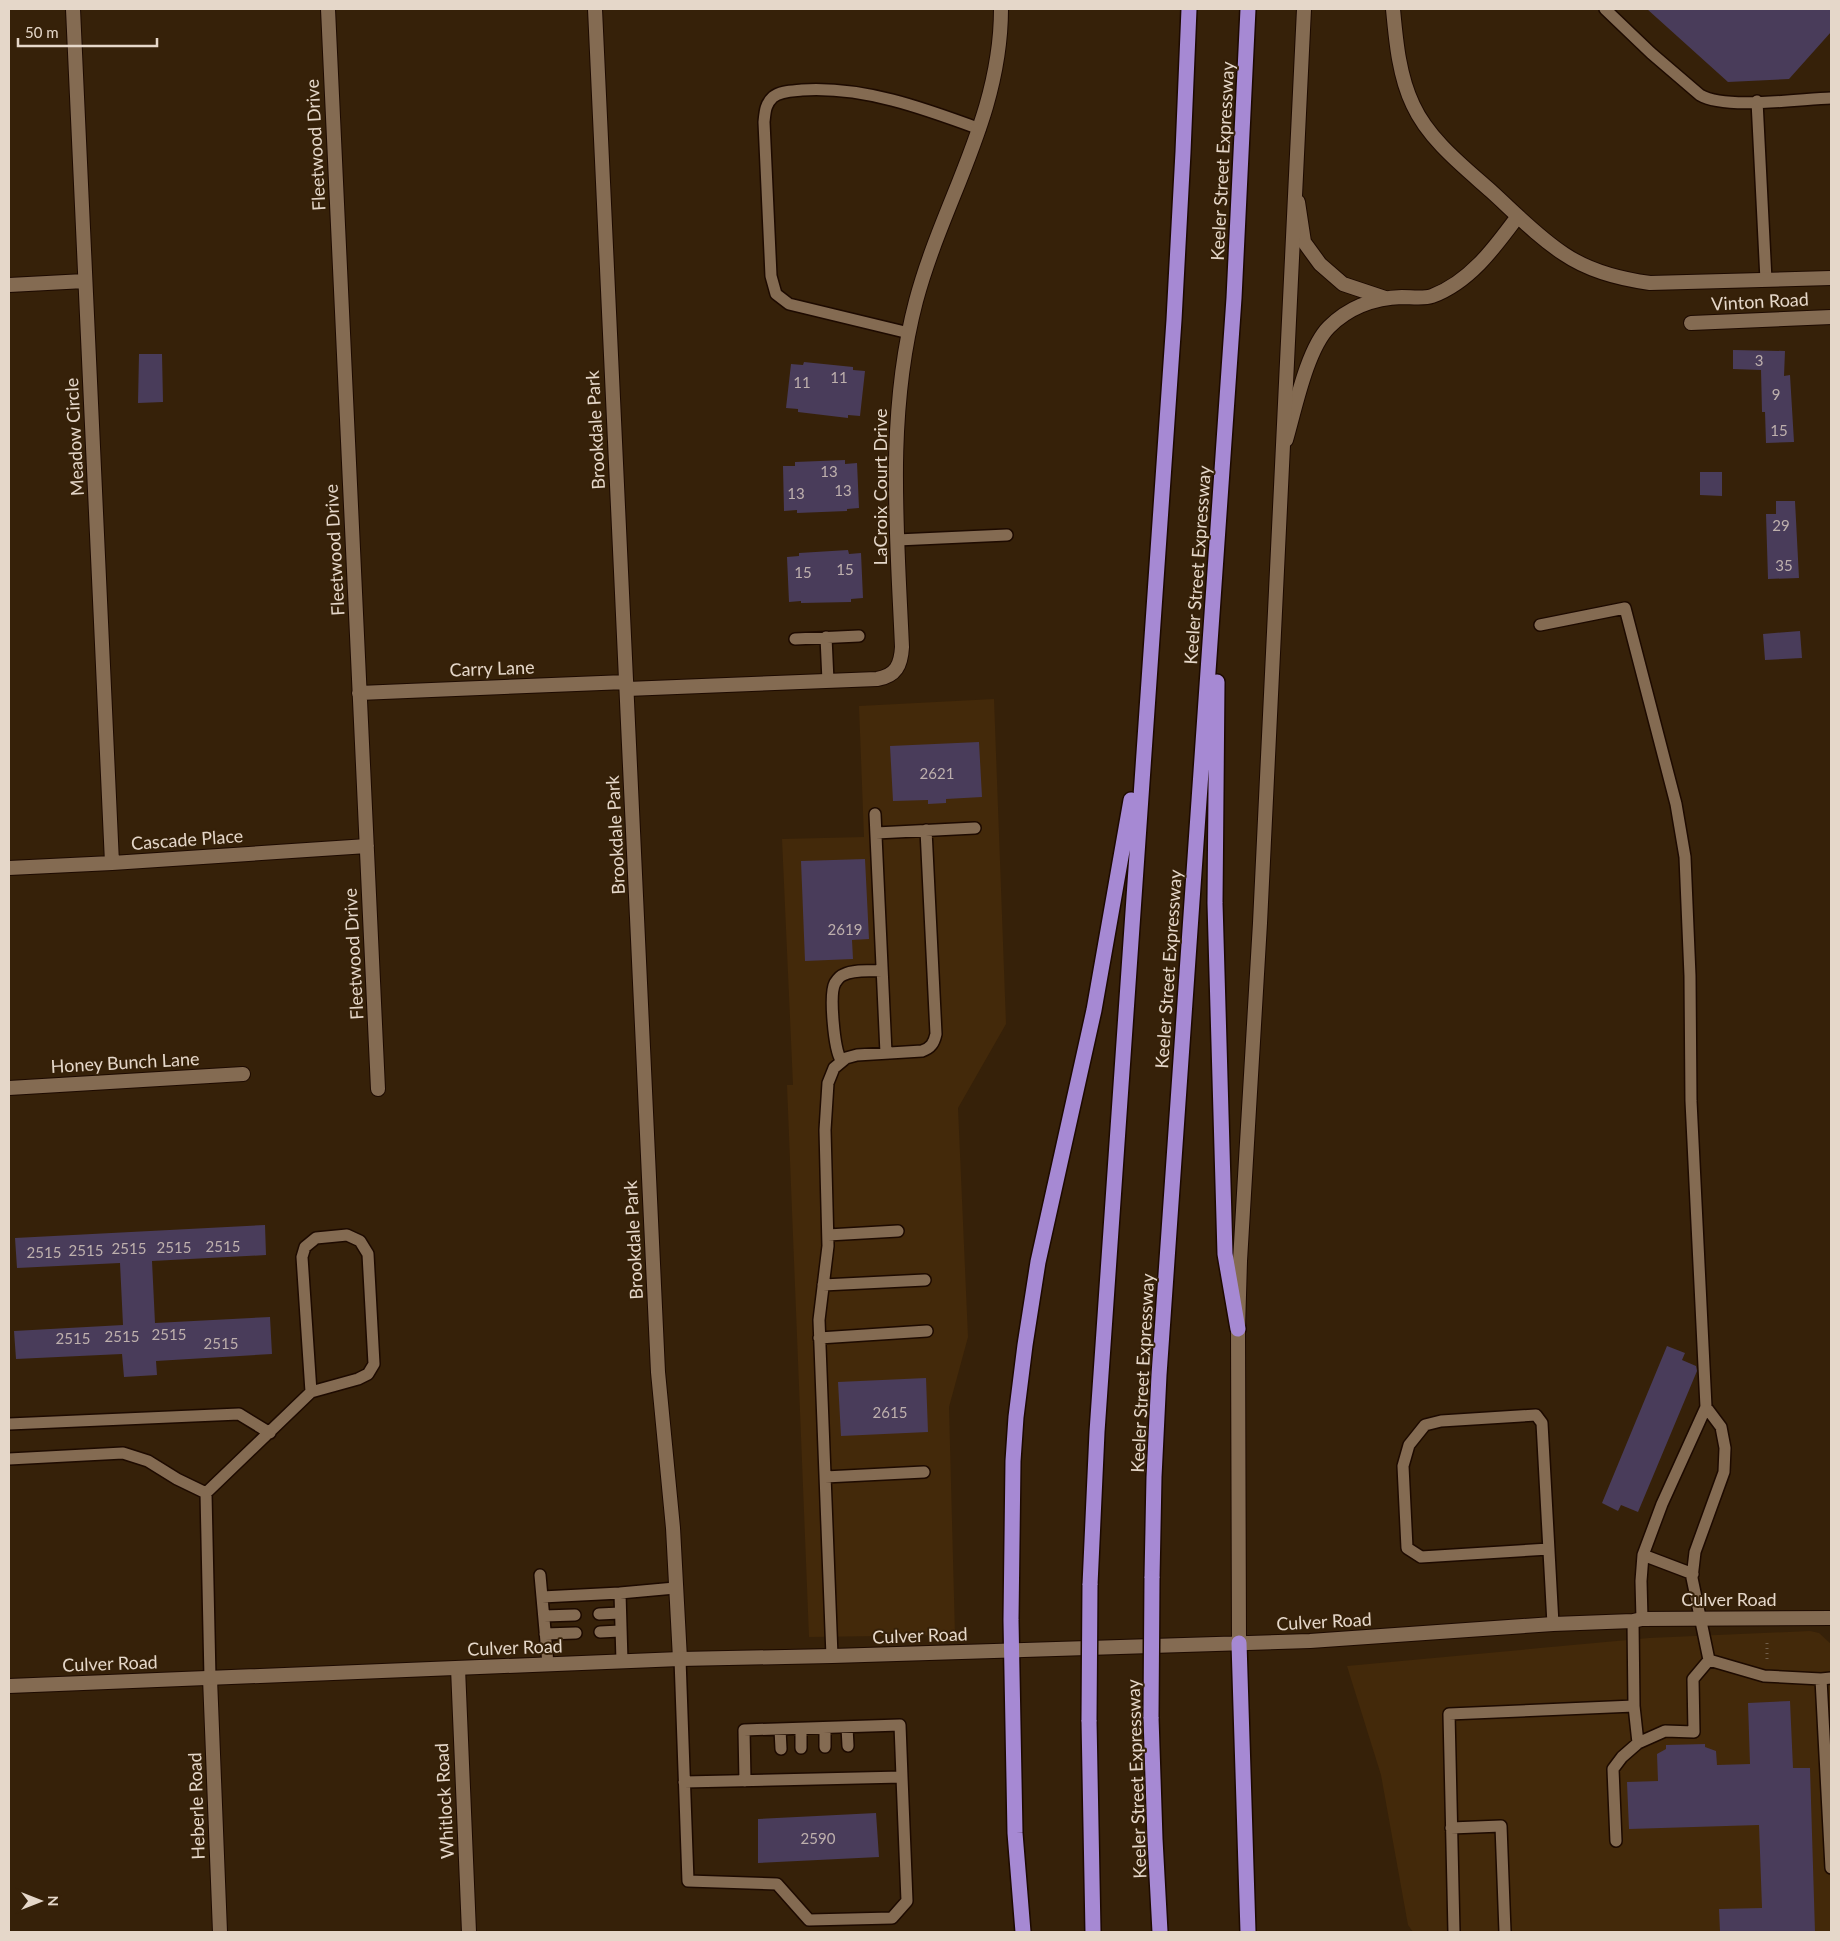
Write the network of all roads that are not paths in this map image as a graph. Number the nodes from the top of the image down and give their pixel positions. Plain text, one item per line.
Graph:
1 (73, 9) edge
2 (328, 9) edge
3 (594, 9) edge
4 (1001, 9) edge
5 (1189, 9) edge
6 (1248, 9) edge
7 (1304, 9) edge
8 (1394, 9) edge
9 (1605, 9) edge
10 (1831, 98) edge
11 (1757, 101) junction
12 (980, 129) junction
13 (1295, 180) junction
14 (1518, 216) junction
15 (1831, 278) edge
16 (1766, 280) junction
17 (85, 281) junction
18 (9, 285) edge
19 (1385, 298) junction
20 (1831, 317) edge
21 (1691, 323) dead end
22 (909, 333) junction
23 (1283, 451) junction
24 (1218, 534) junction
25 (1007, 535) dead end
26 (898, 540) junction
27 (1540, 626) dead end
28 (859, 636) dead end
29 (826, 637) junction
30 (795, 639) dead end
31 (828, 681) junction
32 (626, 686) junction
33 (1148, 691) junction
34 (359, 693) junction
35 (875, 814) dead end
36 (975, 828) dead end
37 (926, 830) junction
38 (876, 833) junction
39 (367, 846) junction
40 (112, 863) junction
41 (9, 868) edge
42 (882, 970) junction
43 (886, 1053) junction
44 (841, 1060) junction
45 (243, 1074) dead end
46 (9, 1088) edge
47 (378, 1089) dead end
48 (898, 1231) dead end
49 (828, 1235) junction
50 (926, 1280) dead end
51 (823, 1285) junction
52 (1238, 1329) junction
53 (927, 1331) dead end
54 (819, 1338) junction
55 (311, 1392) junction
56 (1706, 1407) junction
57 (9, 1424) edge
58 (270, 1433) junction
59 (9, 1459) edge
60 (924, 1472) dead end
61 (826, 1477) junction
62 (206, 1494) junction
63 (1549, 1549) junction
64 (1643, 1555) junction
65 (1693, 1574) junction
66 (540, 1575) dead end
67 (675, 1588) junction
68 (620, 1593) junction
69 (542, 1597) junction
70 (620, 1613) junction
71 (599, 1614) dead end
72 (574, 1615) dead end
73 (544, 1616) junction
74 (1700, 1617) junction
75 (1831, 1618) edge
76 (1638, 1620) junction
77 (1553, 1624) junction
78 (620, 1631) junction
79 (600, 1632) dead end
80 (576, 1633) dead end
81 (545, 1634) junction
82 (1239, 1643) junction
83 (1011, 1651) junction
84 (832, 1656) junction
85 (680, 1659) junction
86 (1709, 1660) junction
87 (622, 1661) junction
88 (548, 1664) junction
89 (458, 1668) junction
90 (210, 1678) junction
91 (1826, 1678) edge
92 (9, 1686) edge
93 (1634, 1706) junction
94 (847, 1727) junction
95 (825, 1728) junction
96 (780, 1729) junction
97 (801, 1729) junction
98 (1638, 1743) junction
99 (848, 1746) dead end
100 (826, 1747) dead end
101 (801, 1748) dead end
102 (780, 1749) dead end
103 (826, 1767) dead end
104 (902, 1777) junction
105 (827, 1779) junction
106 (745, 1781) junction
107 (684, 1782) junction
108 (1451, 1828) junction
109 (1616, 1841) dead end
110 (1831, 1868) edge
111 (220, 1932) edge
112 (469, 1932) edge
113 (1023, 1932) edge
114 (1093, 1932) edge
115 (1160, 1932) edge
116 (1248, 1932) edge
117 (1454, 1932) edge
118 (1506, 1932) edge

1 - 17 street, Meadow Circle
2 - 34 street, Fleetwood Drive
3 - 32 street, Brookdale Park
4 - 12 street, LaCroix Court Drive
5 - 33 highway
6 - 24 highway, Keeler Street Expressway
7 - 13 street
8 - 14 street
9 - 11 lane
10 - 11 lane
11 - 16 lane
12 - 22 street, LaCroix Court Drive
12 - 22 lane
13 - 19 street
13 - 23 street
14 - 16 street
14 - 19 street
15 - 16 street
17 - 18 street
17 - 40 street, Meadow Circle
19 - 23 street
20 - 21 street, Vinton Road
22 - 26 street, LaCroix Court Drive
23 - 52 street
24 - 52 highway
24 - 115 highway, Keeler Street Expressway, bridge
25 - 26 lane
26 - 31 street, LaCroix Court Drive
27 - 56 lane
28 - 29 lane
29 - 30 lane
29 - 31 lane
31 - 32 street, Carry Lane
32 - 34 street, Carry Lane
32 - 67 street, Brookdale Park
33 - 83 highway
33 - 114 highway, bridge
34 - 39 street, Fleetwood Drive
35 - 38 lane
36 - 37 lane
37 - 38 lane
37 - 43 lane
38 - 42 lane
39 - 40 street, Cascade Place
39 - 47 street, Fleetwood Drive
40 - 41 street, Cascade Place
42 - 43 lane
42 - 44 lane
43 - 44 lane
44 - 49 lane
45 - 46 street, Honey Bunch Lane
48 - 49 lane
49 - 51 lane
50 - 51 lane
51 - 54 lane
52 - 82 street
53 - 54 lane
54 - 61 lane
55 - 55 lane
55 - 58 lane
56 - 64 lane
56 - 65 lane
57 - 58 lane
58 - 62 lane
59 - 62 lane
60 - 61 lane
61 - 84 lane
62 - 90 lane
63 - 63 lane
63 - 77 lane
64 - 65 lane
64 - 76 lane
65 - 74 lane
66 - 69 lane
67 - 68 lane
67 - 85 street, Brookdale Park
68 - 69 lane
68 - 70 lane
69 - 73 lane
70 - 71 lane
70 - 78 lane
72 - 73 lane
73 - 81 lane
74 - 75 street, Culver Road
74 - 76 street, Culver Road
74 - 86 lane
76 - 77 street, Culver Road
76 - 93 lane
77 - 82 street, Culver Road
78 - 79 lane
78 - 87 lane
80 - 81 lane
81 - 88 lane
82 - 83 street, Culver Road
82 - 116 highway
83 - 84 street, Culver Road
83 - 113 highway
84 - 85 street, Culver Road
85 - 87 street, Culver Road
85 - 107 lane
86 - 91 lane
86 - 98 lane
87 - 88 street, Culver Road
88 - 89 street, Culver Road
89 - 90 street, Culver Road
89 - 112 street, Whitlock Road
90 - 92 street, Culver Road
90 - 111 street, Heberle Road
91 - 110 lane
93 - 98 lane
93 - 108 lane
94 - 95 lane
94 - 99 lane
94 - 104 lane
95 - 97 lane
95 - 100 lane
96 - 97 lane
96 - 102 lane
96 - 106 lane
97 - 101 lane
98 - 109 lane
103 - 105 lane
104 - 105 lane
104 - 107 lane
105 - 106 lane
106 - 107 lane
108 - 117 lane
108 - 118 lane

